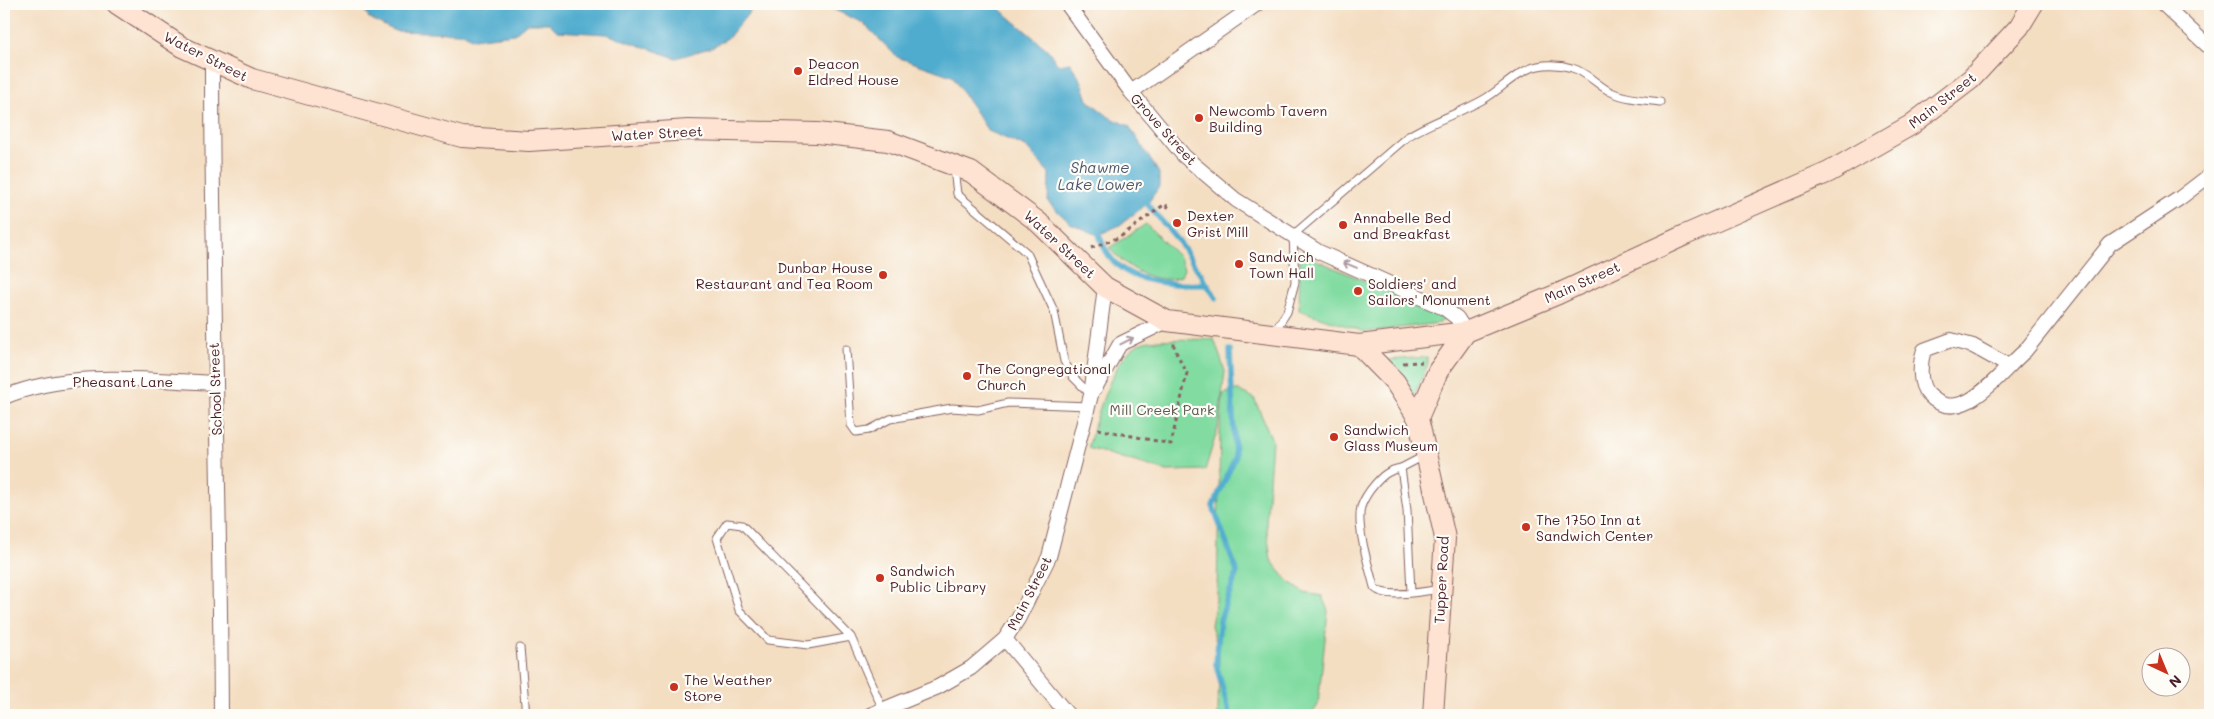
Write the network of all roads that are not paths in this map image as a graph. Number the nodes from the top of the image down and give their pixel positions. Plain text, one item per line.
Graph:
1 (117, 4) edge
2 (1067, 4) edge
3 (1257, 4) edge
4 (2033, 4) edge
5 (2163, 4) edge
6 (2210, 48) edge
7 (212, 62) junction
8 (1131, 92) junction
9 (1660, 102) dead end
10 (954, 166) junction
11 (2210, 175) edge
12 (1293, 235) junction
13 (1105, 287) junction
14 (1170, 322) junction
15 (1466, 332) junction
16 (1272, 334) junction
17 (1359, 345) junction
18 (846, 349) dead end
19 (2007, 365) junction
20 (215, 384) junction
21 (4, 397) edge
22 (1090, 400) junction
23 (1418, 418) junction
24 (1426, 455) junction
25 (1401, 468) junction
26 (1441, 589) junction
27 (1411, 592) junction
28 (851, 637) junction
29 (1005, 639) junction
30 (520, 648) dead end
31 (883, 710) junction
32 (220, 715) edge
33 (526, 715) edge
34 (870, 715) edge
35 (1068, 715) edge
36 (1433, 715) edge

1 - 7 main road, Water Street
2 - 8 street, Grove Street
3 - 8 street
4 - 15 main road, Main Street
5 - 6 street
7 - 10 main road, Water Street
7 - 20 street, School Street
8 - 12 street, Grove Street
9 - 12 lane
10 - 13 main road, Water Street
10 - 22 lane
11 - 19 street
15 -> 12 street, Grove Street
12 - 16 lane
13 - 14 main road, Water Street
13 - 22 street, Main Street
14 - 16 main road, Main Street
22 -> 14 street, Main Street
15 - 17 main road, Main Street
15 - 23 main road
16 - 17 main road, Main Street
17 - 23 main road, Tupper Road
18 - 22 lane
19 - 19 street
20 - 21 street, Pheasant Lane
20 - 32 street, School Street
22 - 29 street, Main Street
23 - 24 main road, Tupper Road
24 - 25 lane
24 - 26 main road, Tupper Road
25 - 27 lane
25 - 27 lane
26 - 27 lane
26 - 36 main road, Tupper Road
28 - 28 lane
28 - 31 lane
29 - 31 street, Main Street
29 - 35 street
30 - 33 lane
31 - 34 street, Main Street

